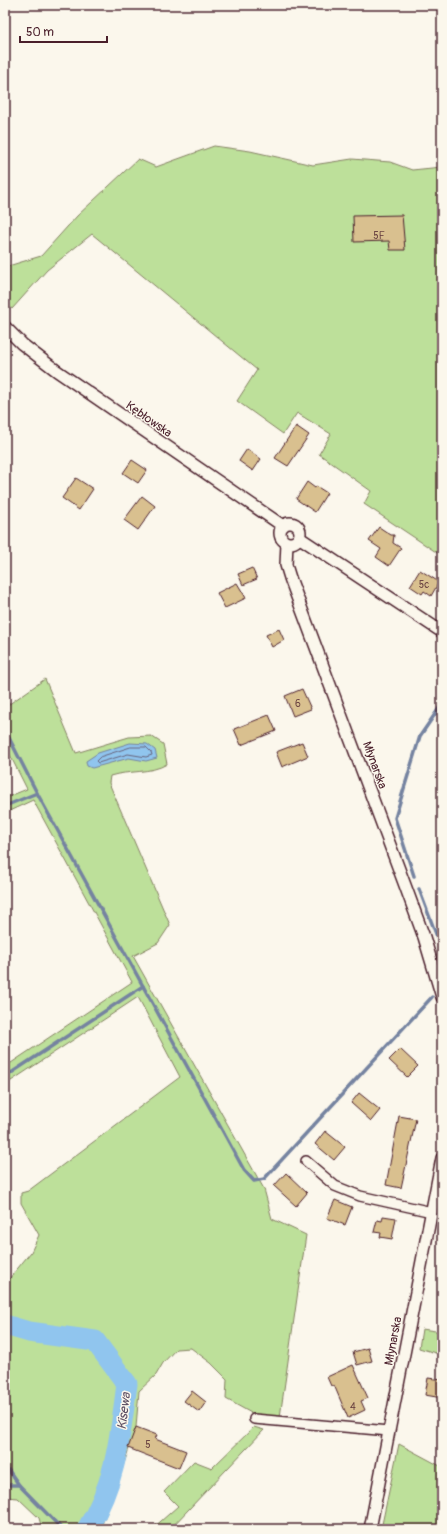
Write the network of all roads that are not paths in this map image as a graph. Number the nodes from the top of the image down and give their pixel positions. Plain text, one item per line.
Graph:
1 (5, 327) edge
2 (283, 526) junction
3 (300, 538) junction
4 (287, 543) junction
5 (442, 632) edge
6 (442, 997) edge
7 (442, 1158) edge
8 (306, 1161) dead end
9 (432, 1212) junction
10 (254, 1419) dead end
11 (389, 1431) junction
12 (370, 1529) edge

1 - 2 street, Kębłowska
2 - 3 street, Kębłowska
2 - 4 street
3 - 4 street
3 - 5 street, Kębłowska
4 - 6 street, Młynarska
7 - 9 street, Młynarska
8 - 9 street
9 - 11 street, Młynarska
10 - 11 street
11 - 12 street, Młynarska

